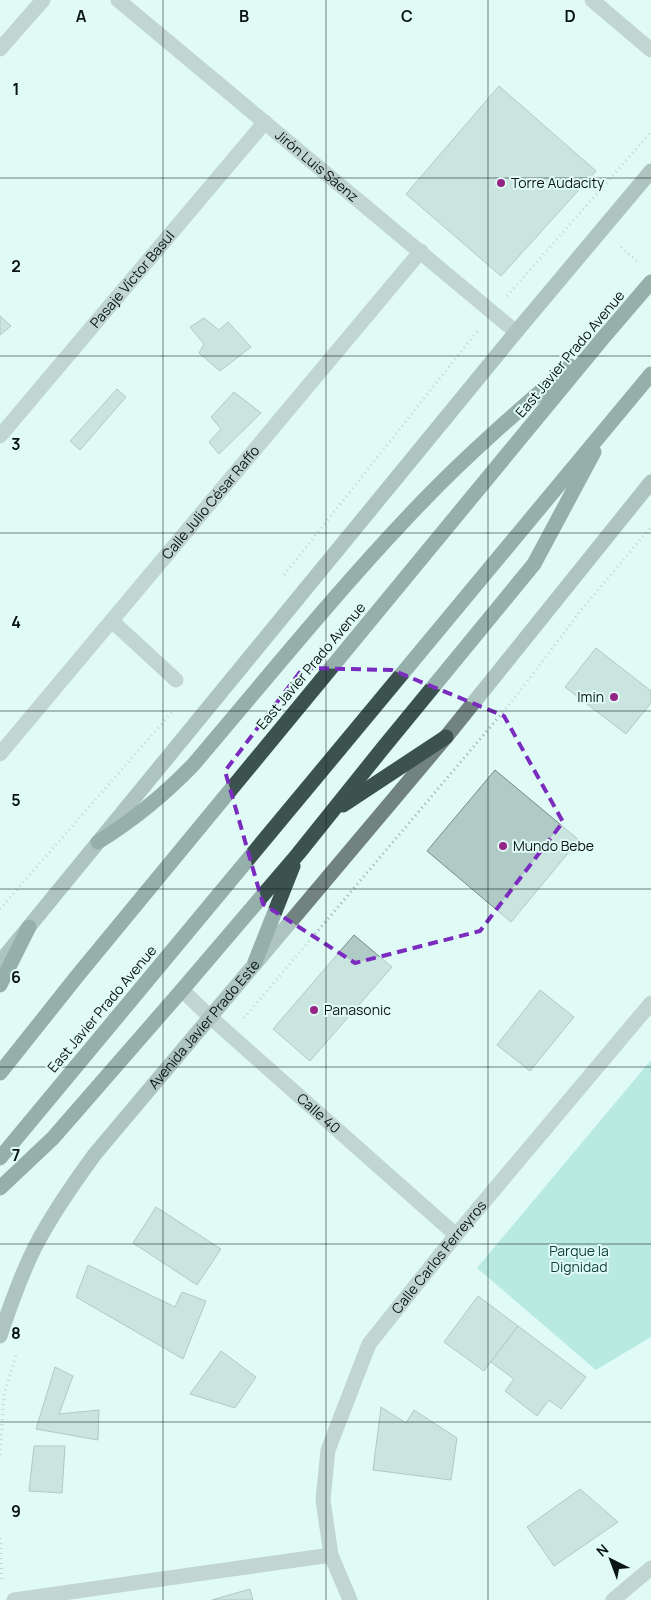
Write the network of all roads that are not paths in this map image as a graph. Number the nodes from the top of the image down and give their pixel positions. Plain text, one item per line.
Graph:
1 (43, 0) edge
2 (118, 0) edge
3 (592, 0) edge
4 (0, 49) edge
5 (651, 50) edge
6 (265, 122) junction
7 (651, 171) edge
8 (421, 251) junction
9 (651, 282) edge
10 (516, 332) junction
11 (603, 338) junction
12 (651, 374) edge
13 (609, 424) junction
14 (0, 436) edge
15 (649, 489) edge
16 (112, 621) junction
17 (176, 680) dead end
18 (446, 737) junction
19 (0, 754) edge
20 (331, 813) junction
21 (98, 842) junction
22 (298, 854) junction
23 (29, 927) junction
24 (0, 962) edge
25 (255, 962) junction
26 (0, 985) edge
27 (182, 990) junction
28 (651, 1003) edge
29 (210, 1017) junction
30 (0, 1073) edge
31 (0, 1158) edge
32 (0, 1188) edge
33 (456, 1235) junction
34 (0, 1336) edge
35 (331, 1556) junction
36 (651, 1568) edge
37 (9, 1596) edge
38 (350, 1600) edge
39 (613, 1600) edge

1 - 4 street
2 - 6 street, Jirón Luis Sáenz
3 - 5 street
6 - 8 street, Jirón Luis Sáenz
6 - 14 street, Pasaje Víctor Basul
7 - 10 main road
8 - 10 street, Jirón Luis Sáenz
8 - 16 street, Calle Julio César Raffo
9 - 11 highway, East Javier Prado Avenue
10 - 21 main road
11 - 21 highway
11 - 30 highway, East Javier Prado Avenue
12 - 13 highway, East Javier Prado Avenue
13 - 20 highway
13 - 31 highway, East Javier Prado Avenue
15 - 18 main road
16 - 17 street
16 - 19 street, Calle Julio César Raffo
18 - 20 highway
18 - 25 main road, Avenida Javier Prado Este
20 - 22 highway
21 - 23 main road
22 - 25 highway
22 - 27 highway
23 - 24 main road
23 - 26 highway
25 - 29 main road, Avenida Javier Prado Este
27 - 29 street, Calle 40
27 - 32 highway
28 - 33 street, Calle Carlos Ferreyros
29 - 33 street, Calle 40
29 - 34 main road, Avenida Javier Prado Este
33 - 35 street, Calle Carlos Ferreyros
35 - 37 street
35 - 38 street, Calle Carlos Ferreyros
36 - 39 street

